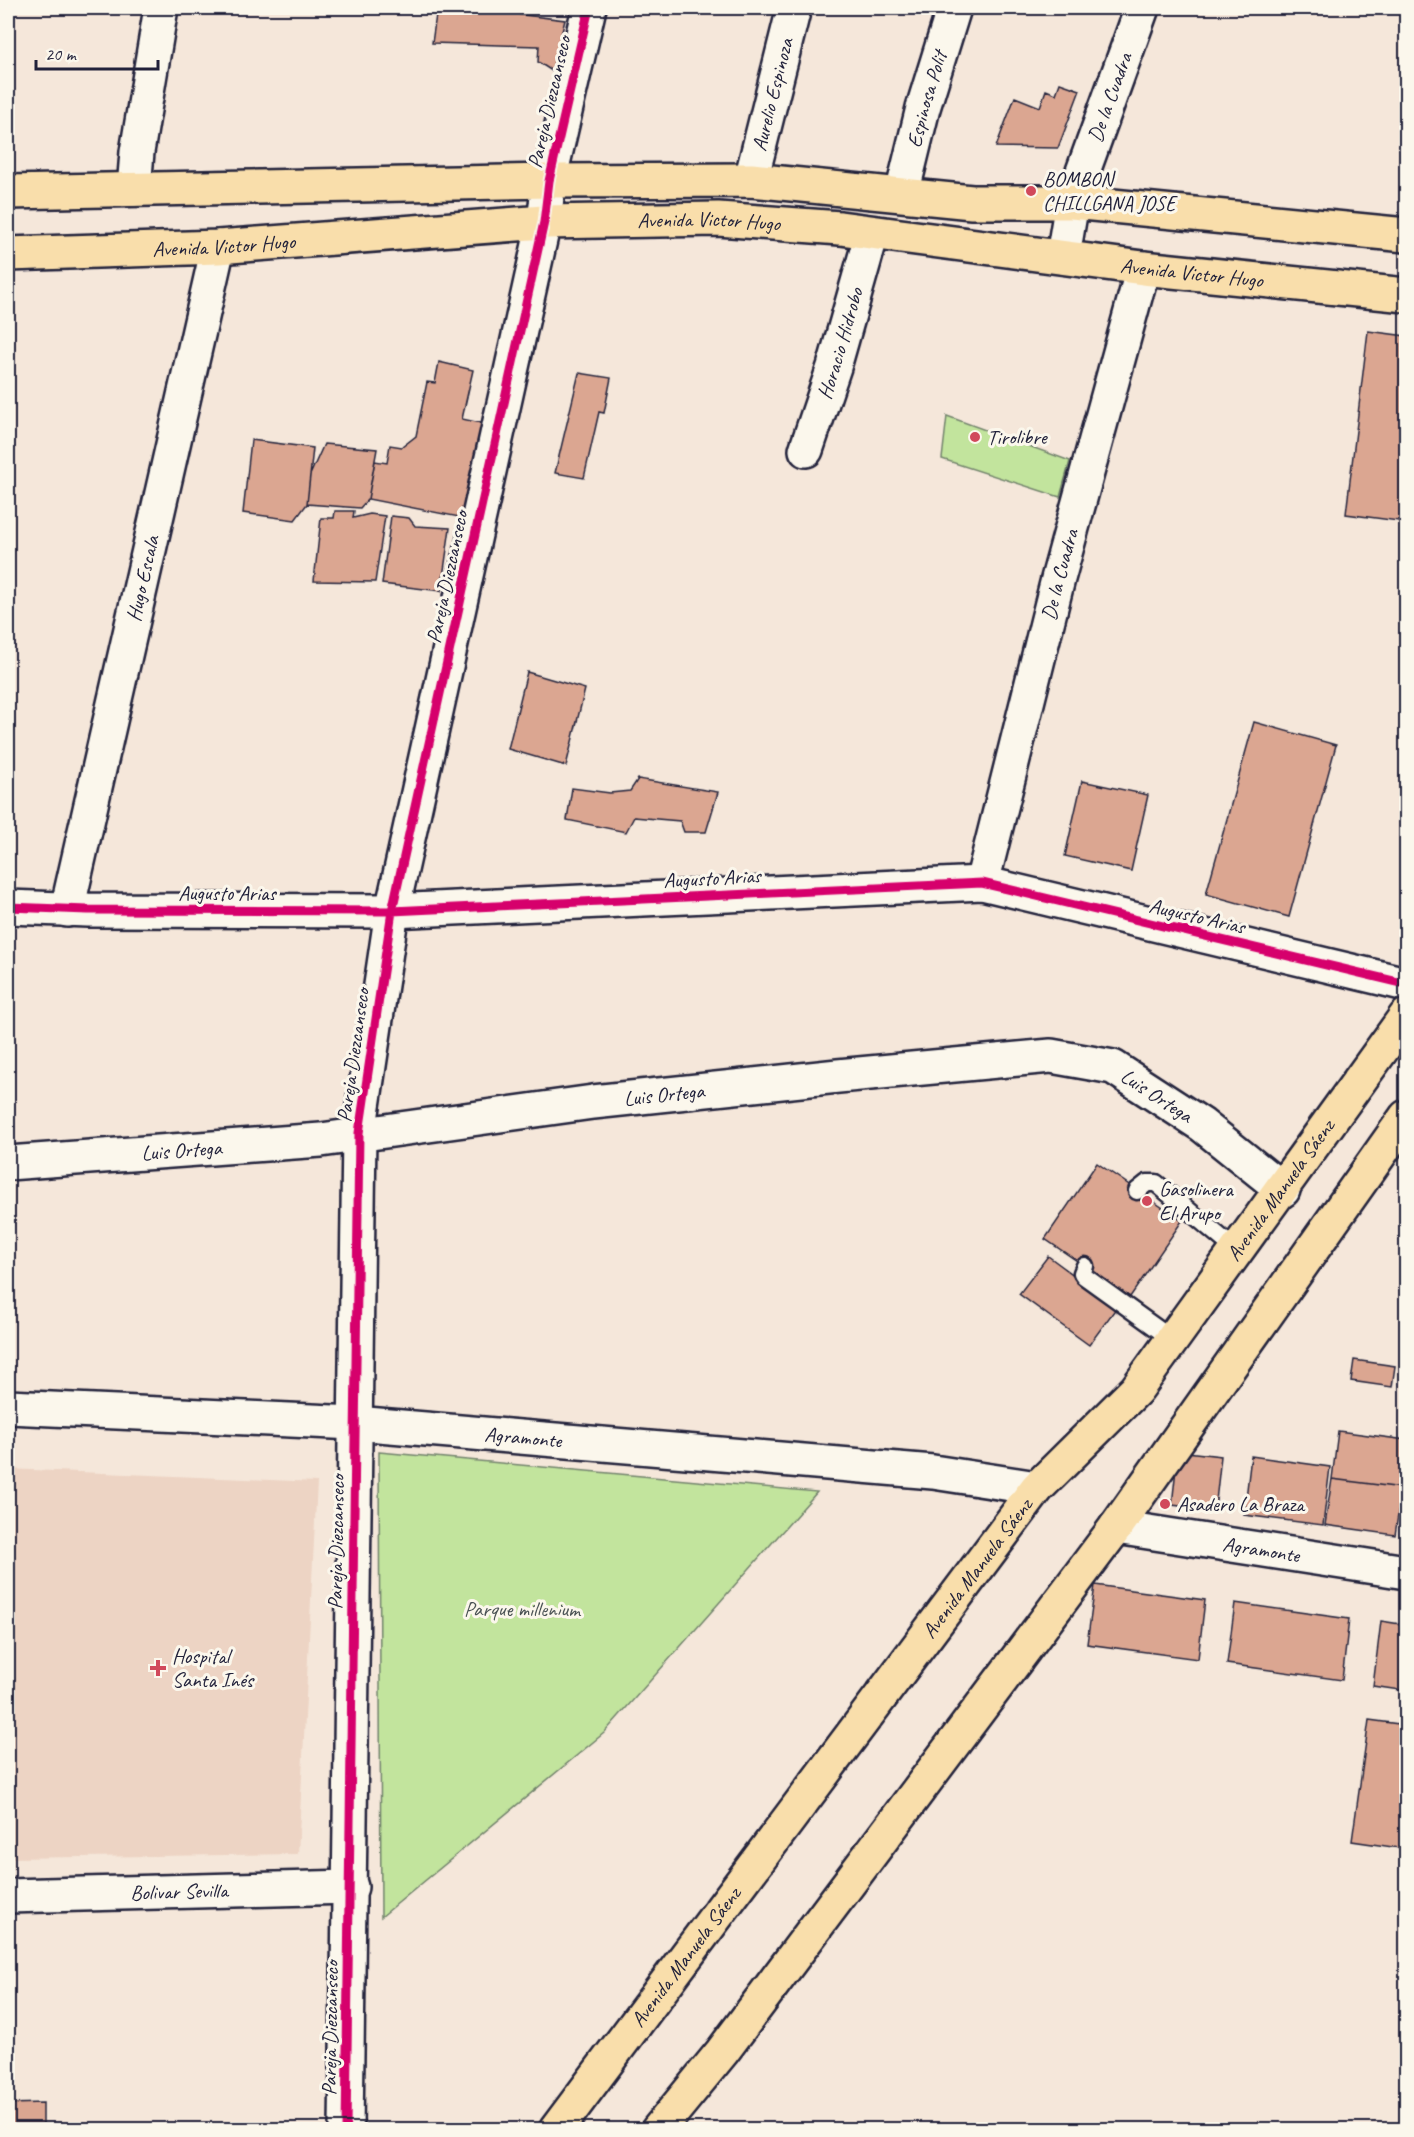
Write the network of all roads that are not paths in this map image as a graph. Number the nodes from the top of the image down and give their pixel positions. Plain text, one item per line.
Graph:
1 (161, 8) edge
2 (589, 8) edge
3 (794, 8) edge
4 (954, 8) edge
5 (1142, 8) edge
6 (751, 180) junction
7 (549, 181) junction
8 (134, 189) junction
9 (8, 192) edge
10 (902, 194) junction
11 (1072, 202) junction
12 (544, 222) junction
13 (872, 233) junction
14 (1407, 235) edge
15 (218, 248) junction
16 (8, 254) edge
17 (1063, 256) junction
18 (1143, 268) junction
19 (1407, 295) edge
20 (806, 450) dead end
21 (982, 883) junction
22 (8, 907) edge
23 (67, 910) junction
24 (392, 911) junction
25 (1407, 984) edge
26 (1407, 1016) edge
27 (1407, 1117) edge
28 (359, 1133) junction
29 (8, 1163) edge
30 (1283, 1190) junction
31 (1137, 1191) dead end
32 (1237, 1251) junction
33 (1085, 1266) dead end
34 (1173, 1341) junction
35 (8, 1407) edge
36 (355, 1423) junction
37 (1036, 1488) junction
38 (1116, 1527) junction
39 (1407, 1572) edge
40 (351, 1887) junction
41 (8, 1896) edge
42 (346, 2130) edge
43 (556, 2130) edge
44 (658, 2130) edge

1 - 8 street
2 - 7 street, Pareja Diezcanseco
3 - 6 street, Aurelio Espinoza
4 - 10 street, Espinosa Polit
5 - 11 street, De la Cuadra
6 - 7 main road, Avenida Victor Hugo
6 - 10 main road, Avenida Victor Hugo
7 - 8 main road, Avenida Victor Hugo
7 - 12 street, Pareja Diezcanseco
8 - 9 main road, Avenida Victor Hugo
10 - 11 main road, Avenida Victor Hugo
11 - 14 main road, Avenida Victor Hugo
11 - 17 street, De la Cuadra
12 - 13 main road, Avenida Victor Hugo
12 - 15 main road, Avenida Victor Hugo
12 - 24 street, Pareja Diezcanseco
13 - 17 main road, Avenida Victor Hugo
13 - 20 street, Horacio Hidrobo
15 - 16 main road, Avenida Victor Hugo
15 - 23 street, Hugo Escala
17 - 18 main road, Avenida Victor Hugo
18 - 19 main road, Avenida Victor Hugo
18 - 21 street, De la Cuadra
21 - 24 street, Augusto Arias
21 - 25 street, Augusto Arias
22 - 23 street, Augusto Arias
23 - 24 street, Augusto Arias
24 - 28 street, Pareja Diezcanseco
26 - 30 main road, Avenida Manuela Sáenz
27 - 38 main road
28 - 29 street, Luis Ortega
28 - 30 street, Luis Ortega
28 - 36 street, Pareja Diezcanseco
30 - 32 main road, Avenida Manuela Sáenz
31 - 32 lane
32 - 34 main road, Avenida Manuela Sáenz
33 - 34 lane
34 - 37 main road, Avenida Manuela Sáenz
35 - 36 street, Agramonte
36 - 37 street, Agramonte
36 - 40 street, Pareja Diezcanseco
37 - 43 main road, Avenida Manuela Sáenz
38 - 39 street, Agramonte
38 - 44 main road
40 - 41 street, Bolivar Sevilla
40 - 42 street, Pareja Diezcanseco

